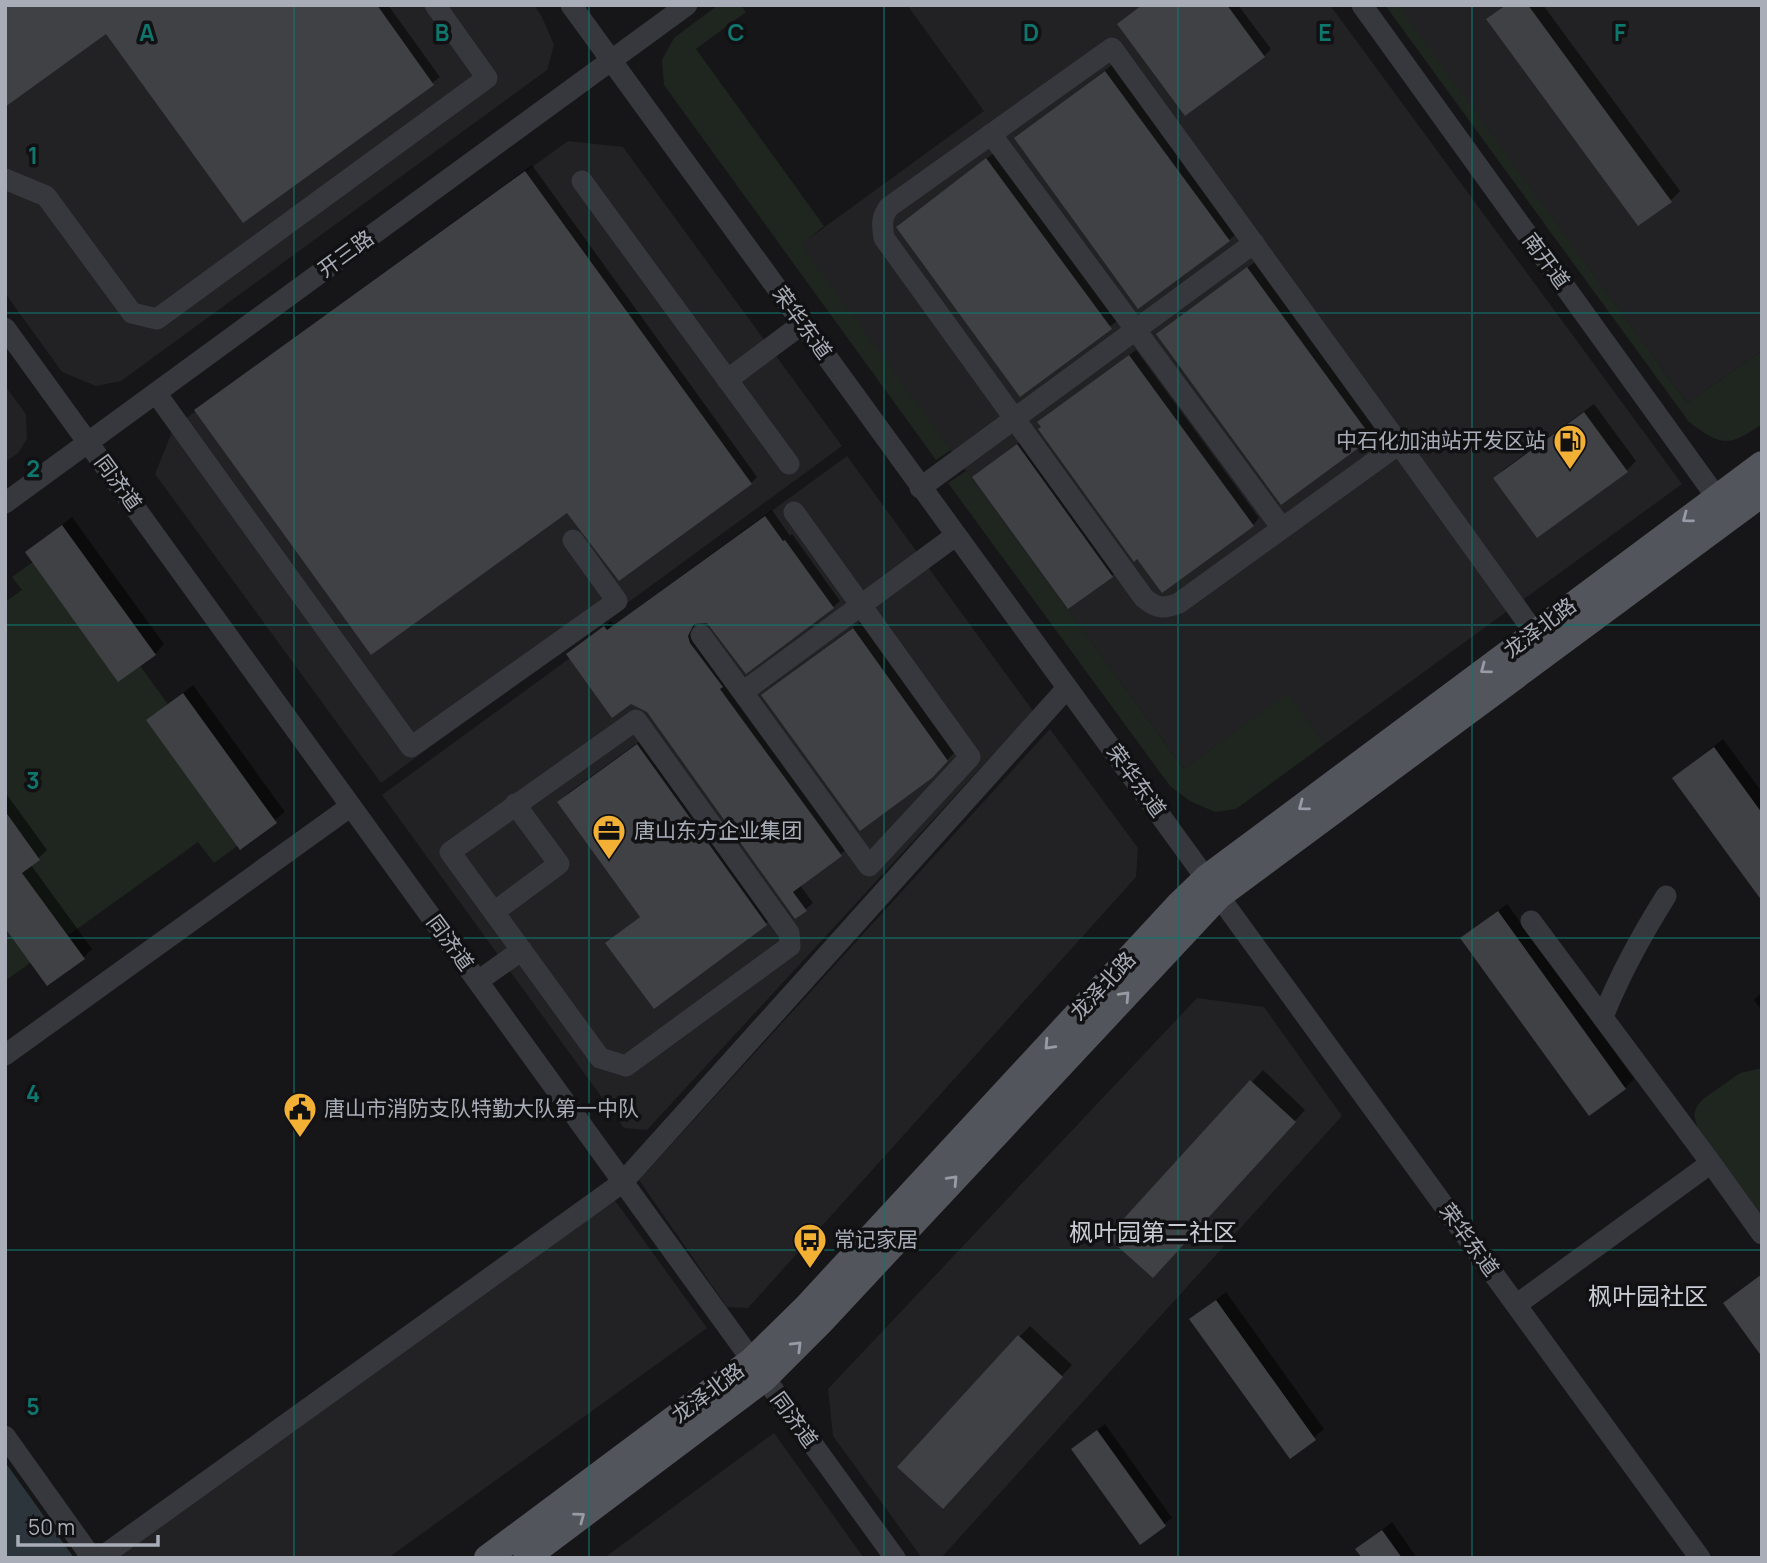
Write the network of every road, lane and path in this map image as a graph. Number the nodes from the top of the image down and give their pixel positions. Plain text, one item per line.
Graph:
1 (435, 5) edge
2 (571, 5) edge
3 (687, 5) edge
4 (1362, 5) edge
5 (611, 60) junction
6 (991, 134) junction
7 (5, 179) edge
8 (582, 181) dead end
9 (1254, 243) junction
10 (802, 324) junction
11 (5, 328) edge
12 (1136, 330) junction
13 (727, 380) junction
14 (156, 393) junction
15 (1015, 418) junction
16 (88, 442) junction
17 (1399, 444) junction
18 (789, 464) dead end
19 (1762, 464) edge
20 (920, 488) junction
21 (1762, 494) edge
22 (5, 503) edge
23 (1723, 506) junction
24 (794, 512) dead end
25 (1282, 528) junction
26 (955, 536) junction
27 (573, 540) dead end
28 (861, 605) junction
29 (1534, 632) junction
30 (701, 635) dead end
31 (1067, 688) junction
32 (743, 692) junction
33 (516, 804) junction
34 (351, 806) junction
35 (1213, 887) junction
36 (1666, 896) dead end
37 (494, 912) junction
38 (1531, 921) dead end
39 (522, 950) junction
40 (478, 981) junction
41 (1603, 1017) junction
42 (5, 1055) edge
43 (1712, 1163) junction
44 (624, 1182) junction
45 (1762, 1234) edge
46 (1516, 1305) junction
47 (758, 1370) junction
48 (5, 1436) edge
49 (92, 1558) edge
50 (100, 1558) edge
51 (487, 1558) edge
52 (526, 1558) edge
53 (895, 1558) edge
54 (1700, 1558) edge

1 - 7 street
2 - 5 street, 荣华东道
3 - 5 street, 开三路
4 - 23 street, 南开道
5 - 10 street, 荣华东道
5 - 14 street, 开三路
6 - 9 street
6 - 12 street
6 - 15 street
8 - 13 street
9 - 12 street
9 - 17 street
10 - 13 street
10 - 20 street, 荣华东道
11 - 16 street, 同济道
12 - 15 street
12 - 25 street
13 - 18 street
14 - 16 street, 开三路
14 - 27 street
15 - 20 street
15 - 25 street
16 - 22 street, 开三路
16 - 34 street, 同济道
17 - 25 street
17 - 29 street
19 - 23 main road, 龙泽北路
20 - 26 street, 荣华东道
21 - 23 main road, 龙泽北路
23 -> 29 main road, 龙泽北路
23 - 35 main road, 龙泽北路
24 - 28 street
26 - 28 street
26 - 31 street, 荣华东道
28 - 32 street
28 - 32 street
29 -> 35 main road, 龙泽北路
30 - 32 street
31 - 35 street, 荣华东道
31 - 44 street
33 - 37 street
33 - 37 street
33 - 39 street
34 - 40 street, 同济道
34 - 42 street
35 - 46 street, 荣华东道
35 - 47 main road, 龙泽北路
36 - 41 street
37 - 39 street
38 - 41 street
39 - 40 street
40 - 44 street, 同济道
41 - 43 street
43 - 45 street
43 - 46 street
44 - 47 street, 同济道
44 - 50 street
46 - 54 street, 荣华东道
47 - 51 main road, 龙泽北路
52 -> 47 main road, 龙泽北路
47 - 53 street, 同济道
48 - 49 street

